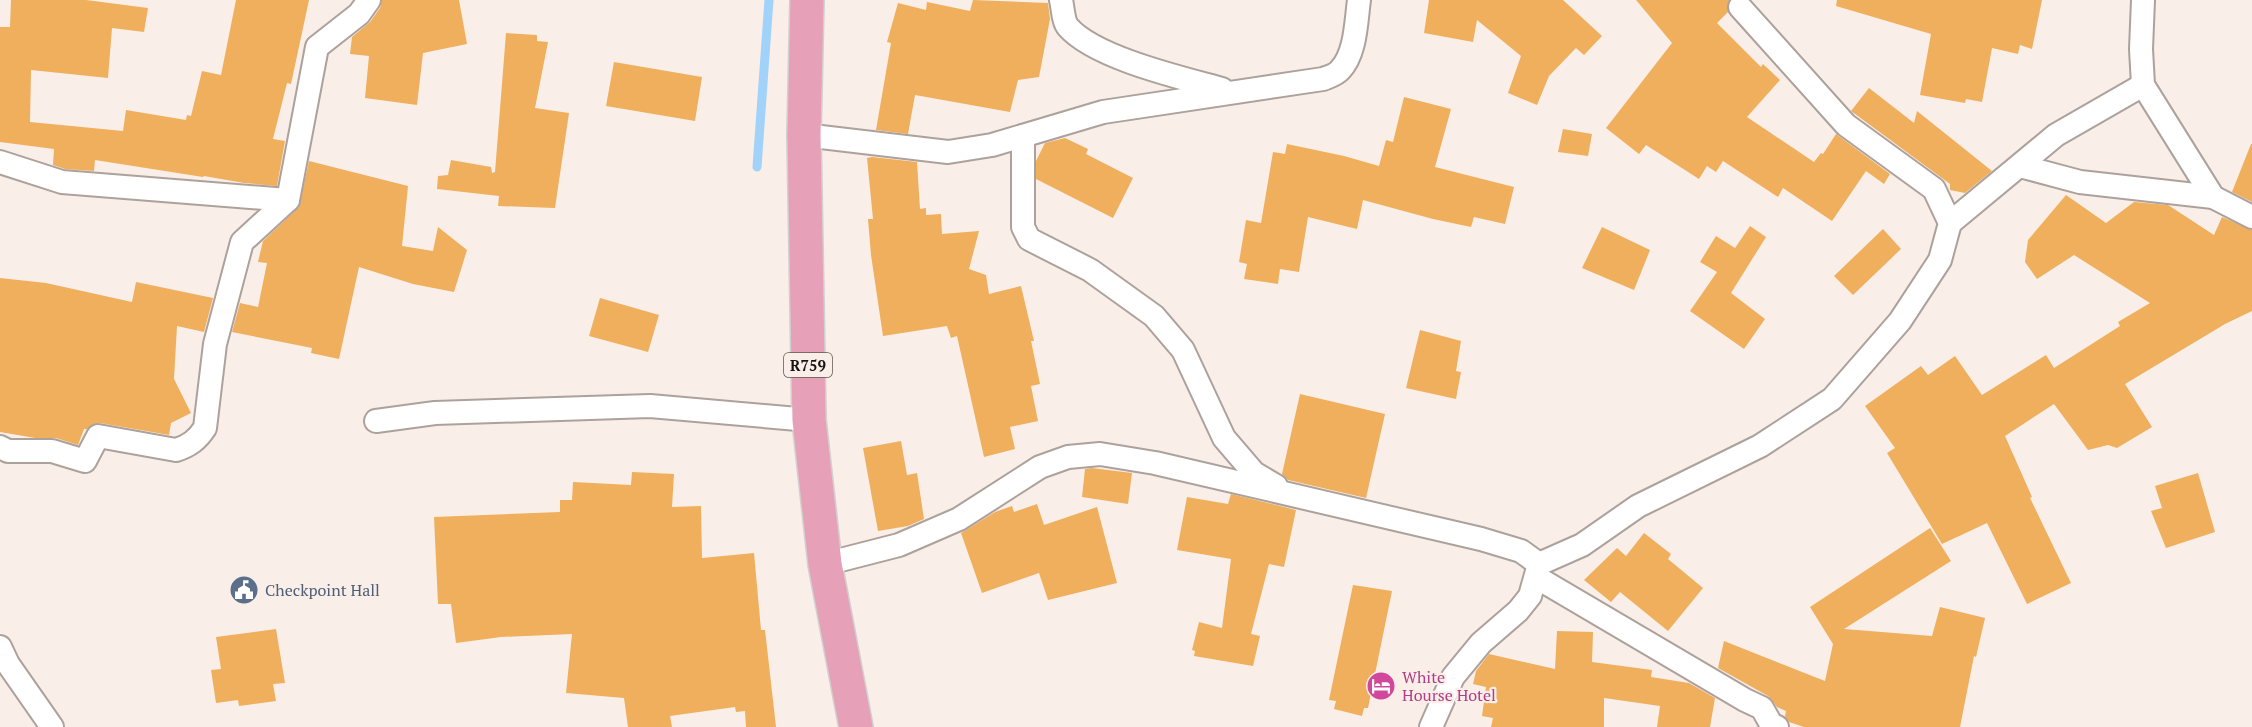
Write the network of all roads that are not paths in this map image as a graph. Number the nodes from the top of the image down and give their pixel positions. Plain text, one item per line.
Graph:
1 (369, 0) edge
2 (807, 0) edge
3 (1061, 0) edge
4 (1359, 0) edge
5 (2143, 0) edge
6 (1740, 7) dead end
7 (2143, 84) junction
8 (1232, 92) junction
9 (804, 135) junction
10 (1023, 136) junction
11 (0, 162) edge
12 (2020, 166) junction
13 (2213, 197) junction
14 (288, 200) junction
15 (2252, 217) edge
16 (1950, 223) junction
17 (809, 420) junction
18 (376, 421) dead end
19 (0, 447) edge
20 (1295, 497) junction
21 (825, 564) junction
22 (1538, 570) junction
23 (0, 647) edge
24 (52, 727) edge
25 (856, 727) edge
26 (1431, 727) edge
27 (1777, 727) edge

1 - 14 street
2 - 9 main road, R759
3 - 8 street
4 - 8 street
5 - 7 street
6 - 16 street
7 - 12 street
7 - 13 street
8 - 10 street
9 - 10 street
9 - 17 main road, R759
10 - 20 street
11 - 14 street
12 - 13 street
12 - 16 street
13 - 15 street
14 - 19 street
16 - 22 street
17 - 18 street
17 - 21 main road, R759
20 - 21 street
20 - 22 street
21 - 25 main road, R759
22 - 26 street
22 - 27 street
23 - 24 street

